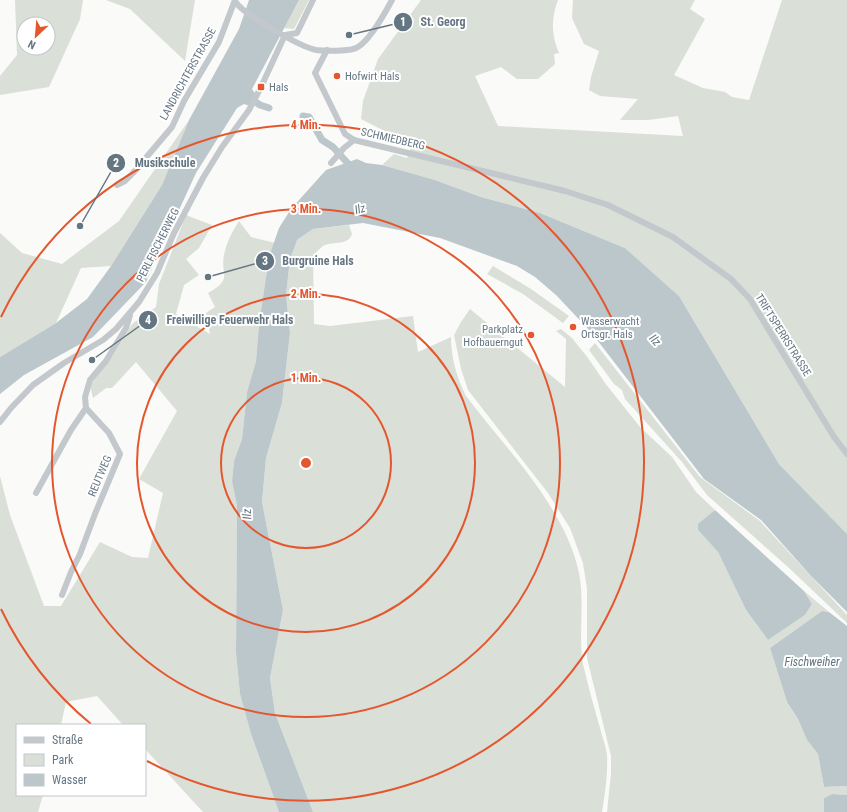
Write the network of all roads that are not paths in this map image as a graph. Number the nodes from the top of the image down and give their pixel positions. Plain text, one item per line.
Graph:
1 (313, 0) edge
2 (392, 0) edge
3 (235, 1) edge
4 (285, 35) junction
5 (327, 50) junction
6 (354, 140) junction
7 (331, 163) dead end
8 (458, 165) joint
9 (117, 186) dead end
10 (132, 310) junction
11 (86, 408) junction
12 (0, 422) edge
13 (847, 454) edge
14 (36, 493) dead end
15 (62, 595) dead end

1 - 4 street
2 - 5 street
3 - 4 street
3 - 9 street, LANDRICHTERSTRASSE
4 - 5 street
4 - 10 street, PERLFISCHERWEG
5 - 6 street, SCHMIEDBERG
6 - 7 street
6 - 8 street, SCHMIEDBERG
8 - 13 street, TRIFTSPERRSTRASSE
10 - 11 street
10 - 12 street, PERLFISCHERWEG
11 - 14 street
11 - 15 street, REUTWEG

